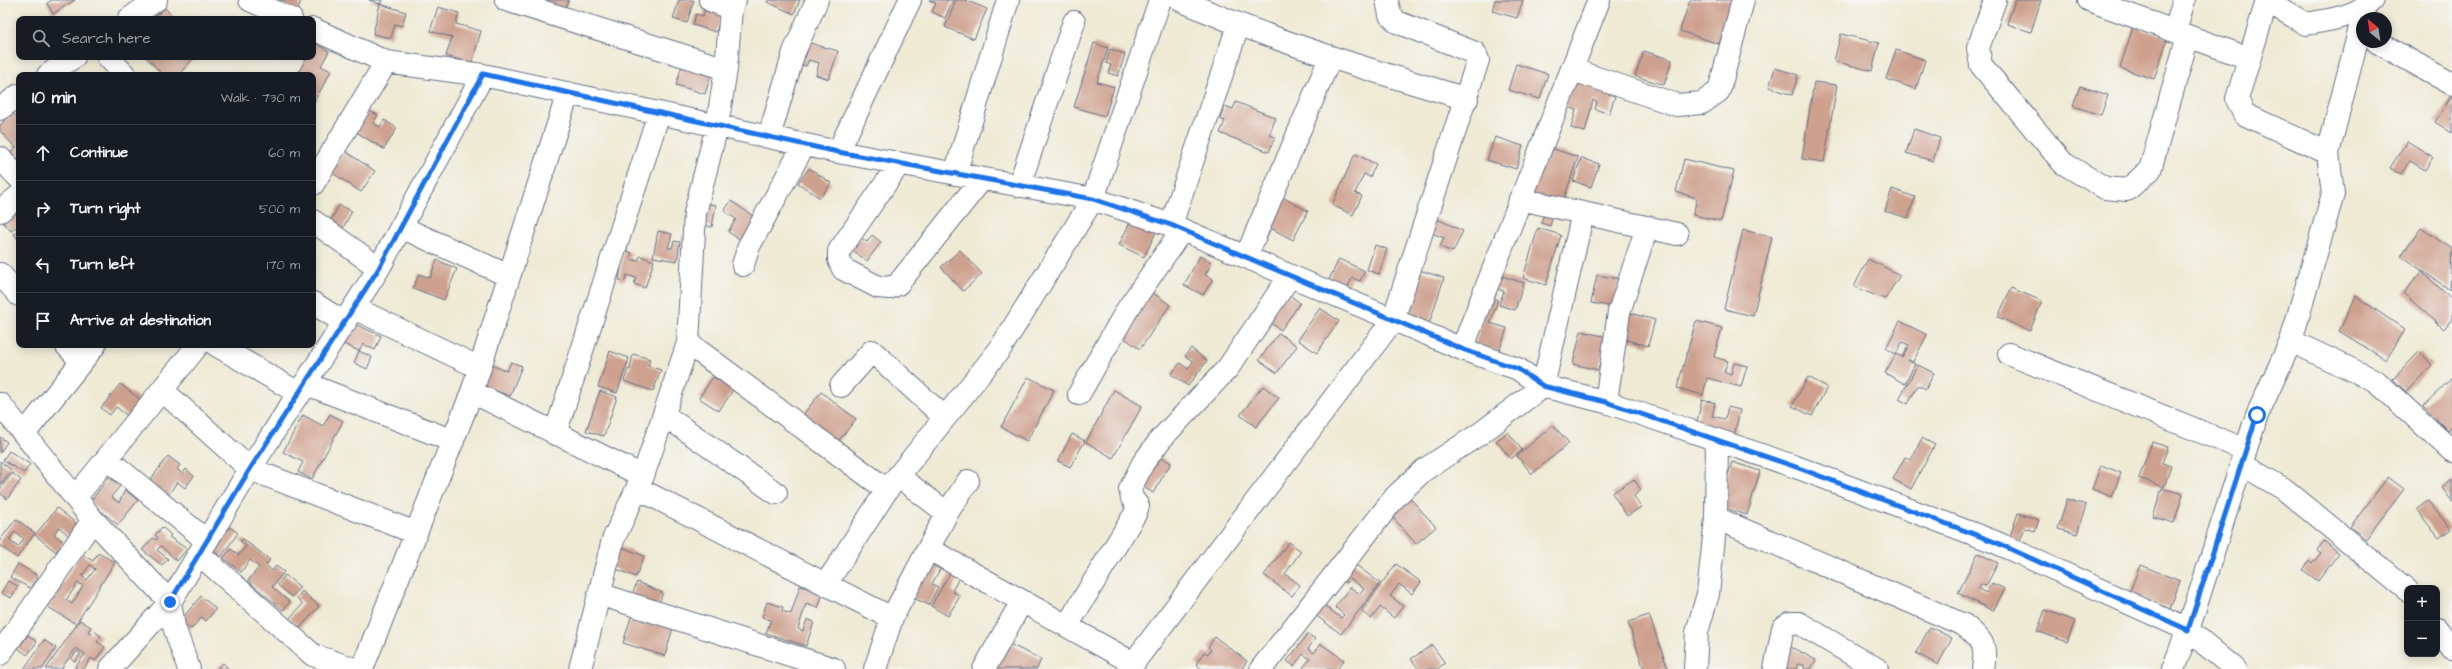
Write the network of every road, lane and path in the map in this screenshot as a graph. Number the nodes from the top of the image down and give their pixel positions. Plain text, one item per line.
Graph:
1 (156, 0) edge
2 (250, 0) edge
3 (506, 0) edge
4 (710, 0) edge
5 (817, 0) edge
6 (910, 0) edge
7 (1008, 0) edge
8 (1160, 0) edge
9 (1180, 0) edge
10 (1387, 0) edge
11 (1598, 0) edge
12 (1743, 0) edge
13 (1995, 0) edge
14 (2089, 0) edge
15 (2184, 0) edge
16 (2267, 0) edge
17 (733, 4) edge
18 (133, 16) edge
19 (285, 16) edge
20 (2356, 21) edge
21 (1074, 22) dead end
22 (1238, 26) junction
23 (316, 30) edge
24 (2181, 34) junction
25 (2392, 41) edge
26 (2358, 48) edge
27 (1330, 58) junction
28 (2248, 58) junction
29 (70, 60) edge
30 (111, 60) edge
31 (386, 62) junction
32 (726, 70) junction
33 (1573, 70) junction
34 (52, 72) edge
35 (122, 72) edge
36 (483, 74) junction
37 (2452, 84) edge
38 (568, 93) junction
39 (16, 97) edge
40 (1467, 99) junction
41 (0, 109) edge
42 (659, 113) junction
43 (717, 126) junction
44 (768, 137) junction
45 (804, 145) junction
46 (838, 152) junction
47 (2328, 153) junction
48 (0, 158) edge
49 (899, 164) junction
50 (955, 174) junction
51 (16, 175) edge
52 (316, 179) edge
53 (982, 179) junction
54 (1019, 186) junction
55 (16, 198) edge
56 (1093, 199) junction
57 (1520, 199) junction
58 (0, 211) edge
59 (1583, 213) junction
60 (316, 223) edge
61 (401, 227) junction
62 (1647, 227) junction
63 (1176, 228) junction
64 (1677, 234) dead end
65 (1246, 257) junction
66 (743, 265) dead end
67 (379, 268) junction
68 (0, 274) edge
69 (509, 276) junction
70 (1290, 276) junction
71 (16, 292) edge
72 (316, 304) edge
73 (349, 316) junction
74 (1394, 320) junction
75 (2291, 341) junction
76 (688, 343) junction
77 (69, 348) edge
78 (93, 348) edge
79 (196, 348) edge
80 (222, 348) edge
81 (1462, 349) junction
82 (2009, 354) dead end
83 (82, 362) junction
84 (480, 368) junction
85 (841, 386) dead end
86 (1543, 386) junction
87 (303, 389) junction
88 (162, 390) junction
89 (472, 392) junction
90 (1079, 394) dead end
91 (1606, 402) junction
92 (0, 404) edge
93 (664, 415) junction
94 (945, 418) junction
95 (24, 434) junction
96 (555, 434) junction
97 (1717, 440) junction
98 (453, 441) junction
99 (2452, 451) edge
100 (2243, 457) junction
101 (107, 458) junction
102 (250, 469) junction
103 (968, 481) dead end
104 (640, 482) junction
105 (892, 483) junction
106 (776, 494) dead end
107 (75, 498) junction
108 (948, 513) junction
109 (1716, 518) junction
110 (93, 520) junction
111 (416, 533) junction
112 (203, 547) junction
113 (929, 548) junction
114 (826, 584) junction
115 (2404, 588) edge
116 (599, 594) junction
117 (1022, 601) junction
118 (170, 602) junction
119 (892, 618) junction
120 (1067, 626) junction
121 (2188, 630) junction
122 (2440, 633) edge
123 (2452, 649) edge
124 (0, 654) edge
125 (1131, 666) edge
126 (1873, 668) edge
127 (110, 669) edge
128 (189, 669) edge
129 (354, 669) edge
130 (362, 669) edge
131 (580, 669) edge
132 (834, 669) edge
133 (875, 669) edge
134 (984, 669) edge
135 (1261, 669) edge
136 (1695, 669) edge
137 (1775, 669) edge
138 (1983, 669) edge
139 (2173, 669) edge
140 (2235, 669) edge

1 - 18 street
2 - 19 street
3 - 32 street
4 - 17 street
5 - 44 street
6 - 46 street
7 - 50 street
8 - 56 street
9 - 22 street
10 - 40 street
11 - 33 street
12 - 33 street
13 - 24 street
14 - 24 street
15 - 24 street
16 - 20 street
16 - 28 street
17 - 32 street
21 - 54 street
22 - 27 street
22 - 63 street
23 - 31 street
24 - 28 street
25 - 37 street
26 - 47 street
27 - 40 street
27 - 65 street
28 - 47 street
29 - 34 street
30 - 35 street
31 - 36 street
31 - 52 street
32 - 43 street
33 - 57 street
36 - 38 street
36 - 61 street
38 - 42 street
38 - 69 street
39 - 41 street
40 - 74 street
42 - 43 street
42 - 96 street
43 - 44 street
43 - 76 street
44 - 45 street
45 - 46 street
45 - 66 street
46 - 49 street
47 - 75 street
48 - 51 street
49 - 50 street
49 - 53 street
50 - 53 street
53 - 54 street
54 - 56 street
55 - 58 street
56 - 63 street
56 - 94 street
57 - 59 street
57 - 81 street
59 - 62 street
59 - 86 street
60 - 67 street
61 - 67 street
61 - 69 street
62 - 64 street
62 - 91 street
63 - 65 street
63 - 90 street
65 - 70 street
67 - 73 street
68 - 71 street
69 - 84 street
70 - 74 street
70 - 120 street
72 - 73 street
73 - 84 street
73 - 87 street
74 - 81 street
74 - 125 street
75 - 99 street
75 - 100 street
76 - 93 street
76 - 105 street
77 - 83 street
78 - 83 street
79 - 88 street
80 - 87 street
81 - 86 street
82 - 100 street
83 - 95 street
84 - 89 street
85 - 94 street
86 - 91 street
86 - 135 street
87 - 98 street
87 - 102 street
88 - 101 street
88 - 102 street
89 - 96 street
89 - 98 street
91 - 97 street
92 - 95 street
93 - 104 street
93 - 106 street
94 - 105 street
95 - 107 street
96 - 104 street
97 - 109 street
97 - 121 street
98 - 111 street
100 - 115 street
100 - 121 street
101 - 107 street
101 - 112 street
102 - 111 street
102 - 112 street
103 - 108 street
104 - 114 street
104 - 116 street
105 - 108 street
105 - 114 street
107 - 110 street
108 - 113 street
109 - 136 street
109 - 138 street
110 - 118 street
110 - 124 street
111 - 130 street
112 - 118 street
112 - 129 street
113 - 117 street
113 - 119 street
114 - 119 street
116 - 131 street
116 - 132 street
117 - 120 street
117 - 134 street
118 - 127 street
118 - 128 street
119 - 133 street
120 - 125 street
121 - 139 street
121 - 140 street
122 - 123 street
126 - 137 street

